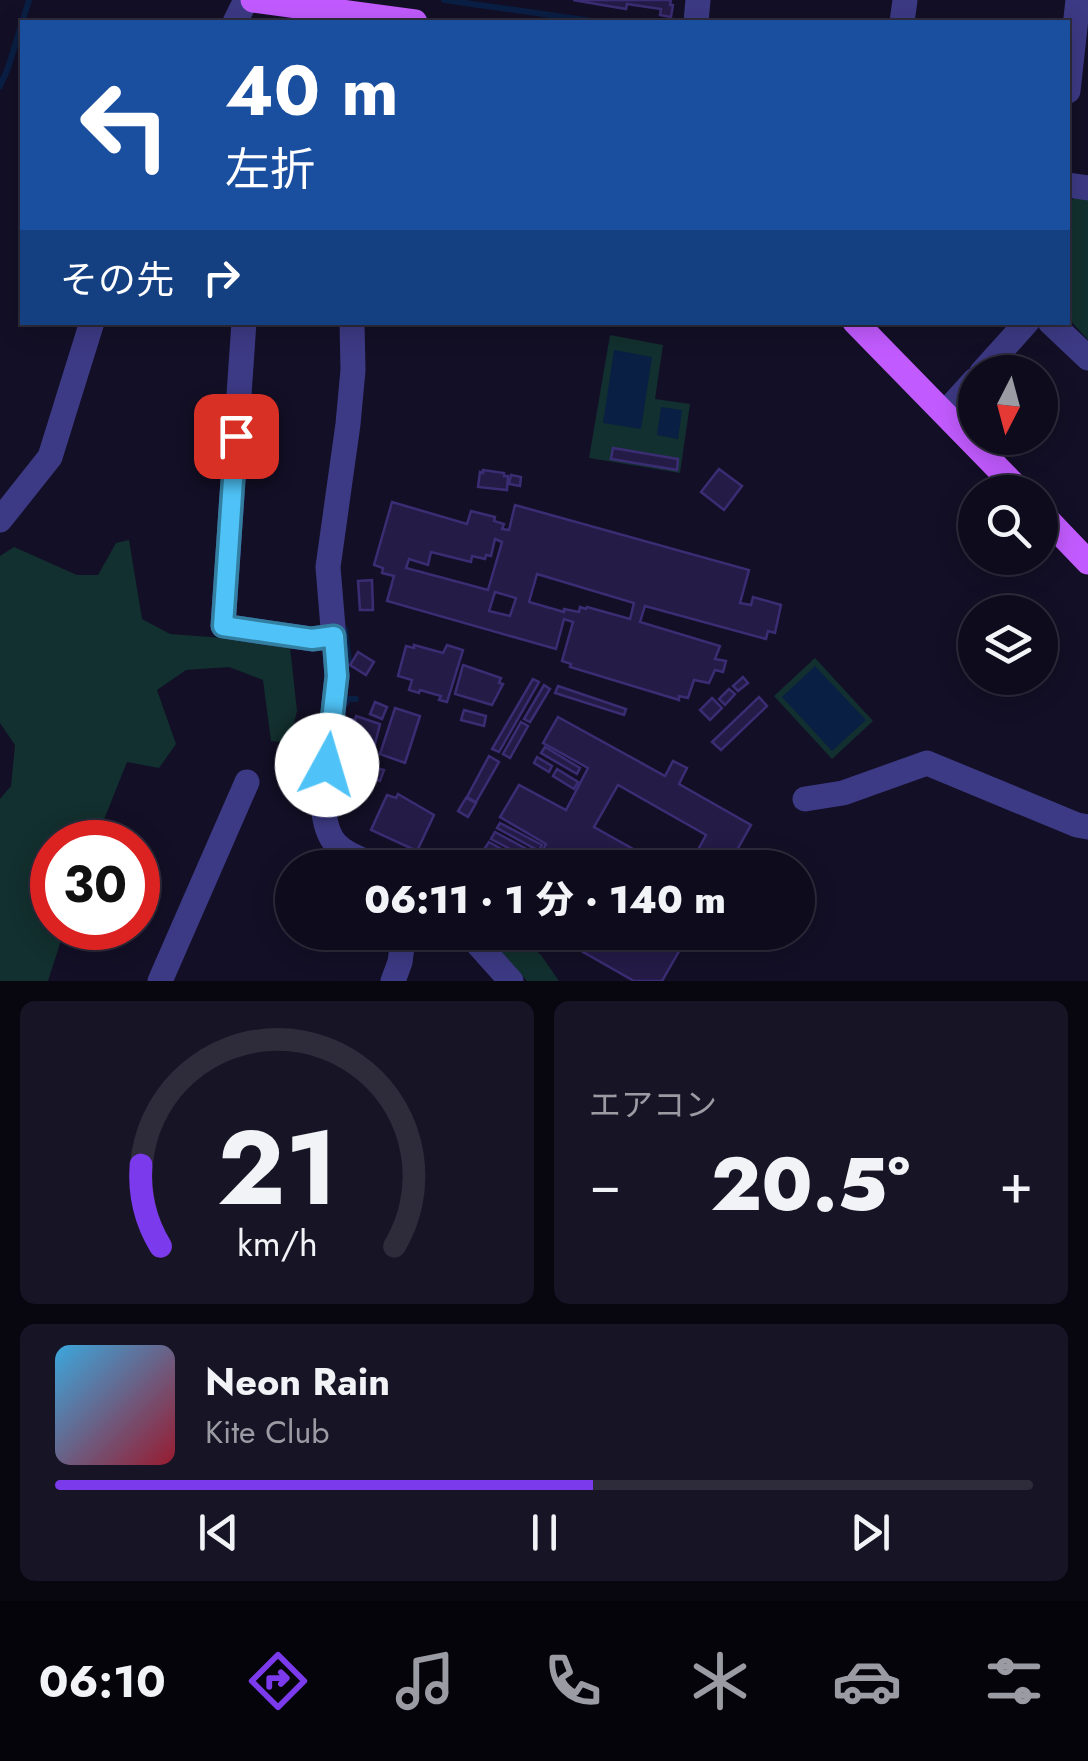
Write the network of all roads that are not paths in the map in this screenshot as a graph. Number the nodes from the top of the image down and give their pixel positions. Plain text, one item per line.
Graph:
1 (250, 0) edge
2 (1078, 0) edge
3 (330, 6) edge
4 (405, 20) edge
5 (1070, 73) edge
6 (91, 325) edge
7 (244, 325) edge
8 (352, 325) edge
9 (859, 325) edge
10 (1024, 325) edge
11 (1053, 325) edge
12 (997, 355) edge
13 (1088, 358) edge
14 (958, 399) edge
15 (945, 413) junction
16 (1005, 475) edge
17 (0, 520) edge
18 (1058, 531) edge
19 (1088, 562) edge
20 (334, 636) junction
21 (246, 782) dead end
22 (805, 799) dead end
23 (1088, 827) edge
24 (342, 850) edge
25 (402, 950) edge
26 (484, 950) edge
27 (160, 981) edge
28 (393, 981) edge
29 (512, 981) edge

1 - 3 main road
2 - 5 street
3 - 4 main road
6 - 17 street
7 - 20 street
8 - 20 street
9 - 15 main road
10 - 12 street
11 - 13 street
14 - 15 street
15 - 16 main road
18 - 19 main road
20 - 24 street
21 - 27 street
22 - 23 street
25 - 28 street
26 - 29 street

